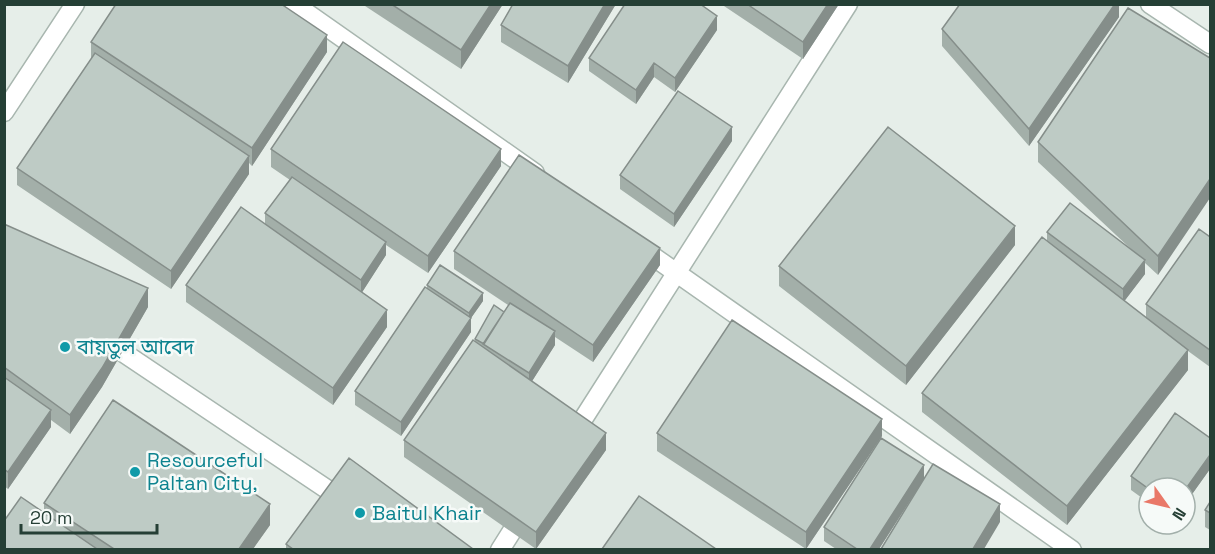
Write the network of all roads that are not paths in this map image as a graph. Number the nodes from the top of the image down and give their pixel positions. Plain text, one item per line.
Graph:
1 (75, 4) edge
2 (294, 4) edge
3 (848, 4) edge
4 (1150, 4) edge
5 (1210, 44) edge
6 (4, 112) edge
7 (549, 183) edge
8 (627, 238) edge
9 (676, 273) junction
10 (93, 332) edge
11 (563, 451) edge
12 (532, 500) edge
13 (357, 510) edge
14 (500, 549) edge
15 (1072, 549) edge

1 - 6 street
2 - 7 street
3 - 9 street
4 - 5 street
8 - 9 street
9 - 11 street
9 - 15 street
10 - 13 street
12 - 14 street

